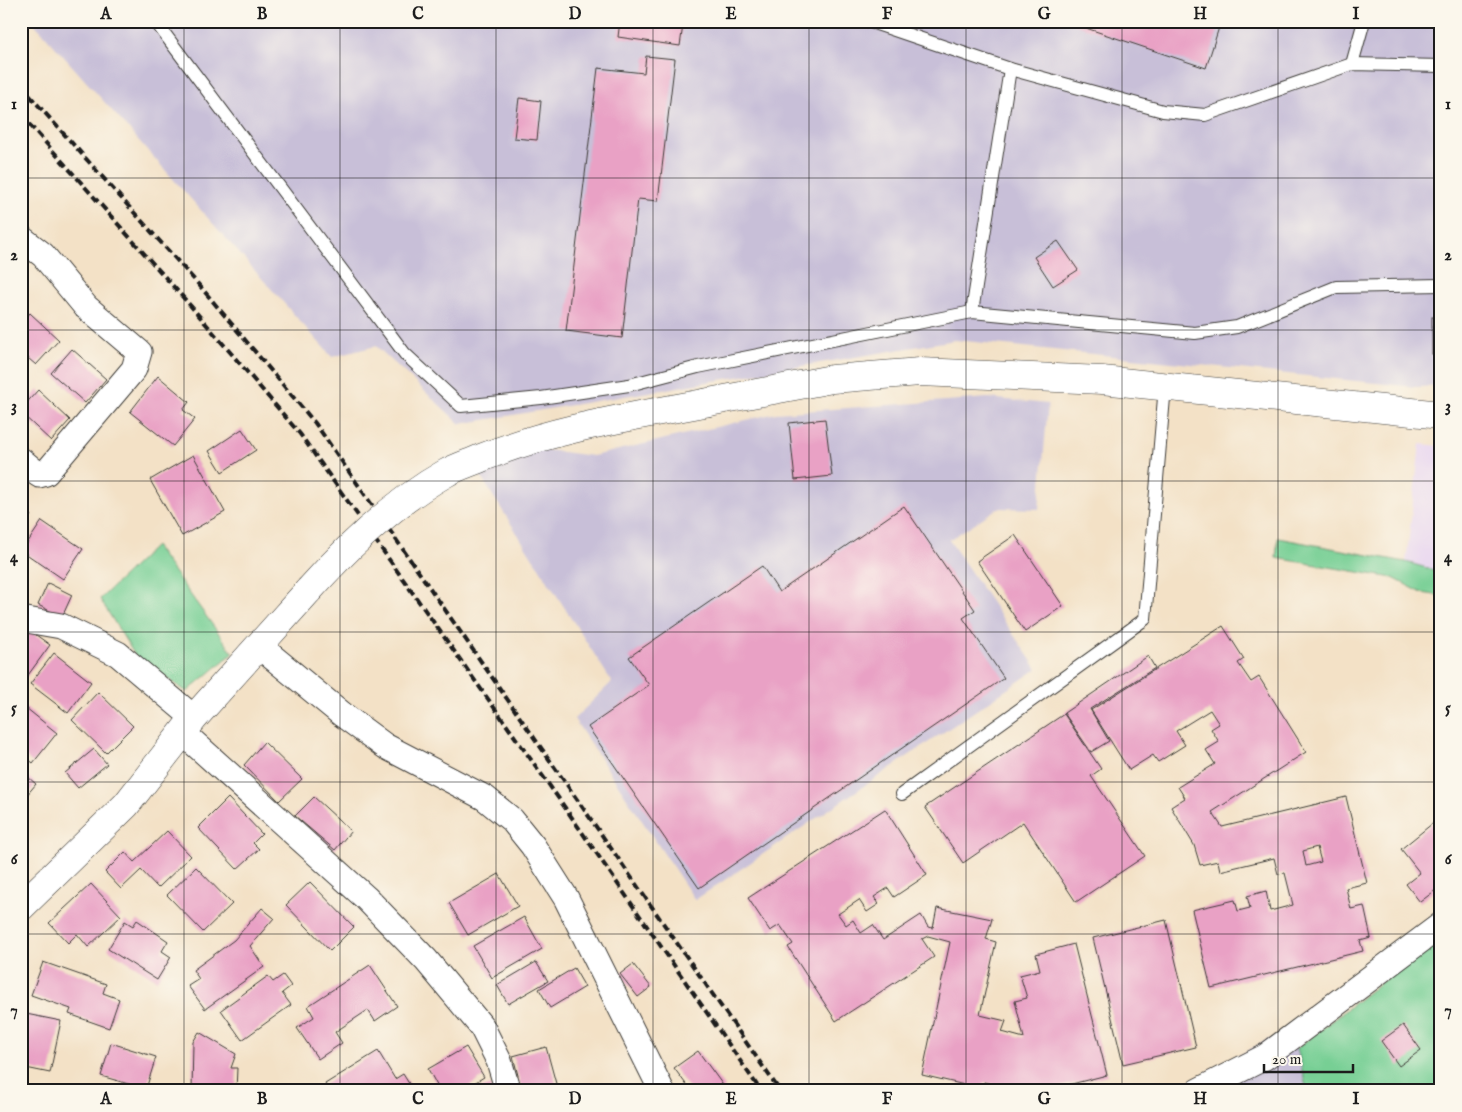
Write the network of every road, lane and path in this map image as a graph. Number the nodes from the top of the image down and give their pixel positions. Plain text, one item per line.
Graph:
1 (155, 21) edge
2 (868, 21) edge
3 (1364, 21) edge
4 (1352, 64) junction
5 (1441, 66) edge
6 (1010, 69) junction
7 (21, 238) edge
8 (1441, 285) edge
9 (972, 312) junction
10 (1165, 386) junction
11 (1441, 415) edge
12 (21, 460) edge
13 (21, 619) edge
14 (259, 646) junction
15 (188, 726) junction
16 (902, 794) dead end
17 (21, 908) edge
18 (1441, 925) edge
19 (508, 1091) edge
20 (662, 1091) edge
21 (1198, 1091) edge

1 - 9 lane
2 - 6 lane
3 - 4 lane
4 - 5 lane
4 - 6 lane
6 - 9 lane
7 - 12 street
8 - 9 lane
10 - 11 street
10 - 14 street, bridge
10 - 16 lane
13 - 15 street
14 - 15 street
14 - 20 street
15 - 17 street
15 - 19 street
18 - 21 street

